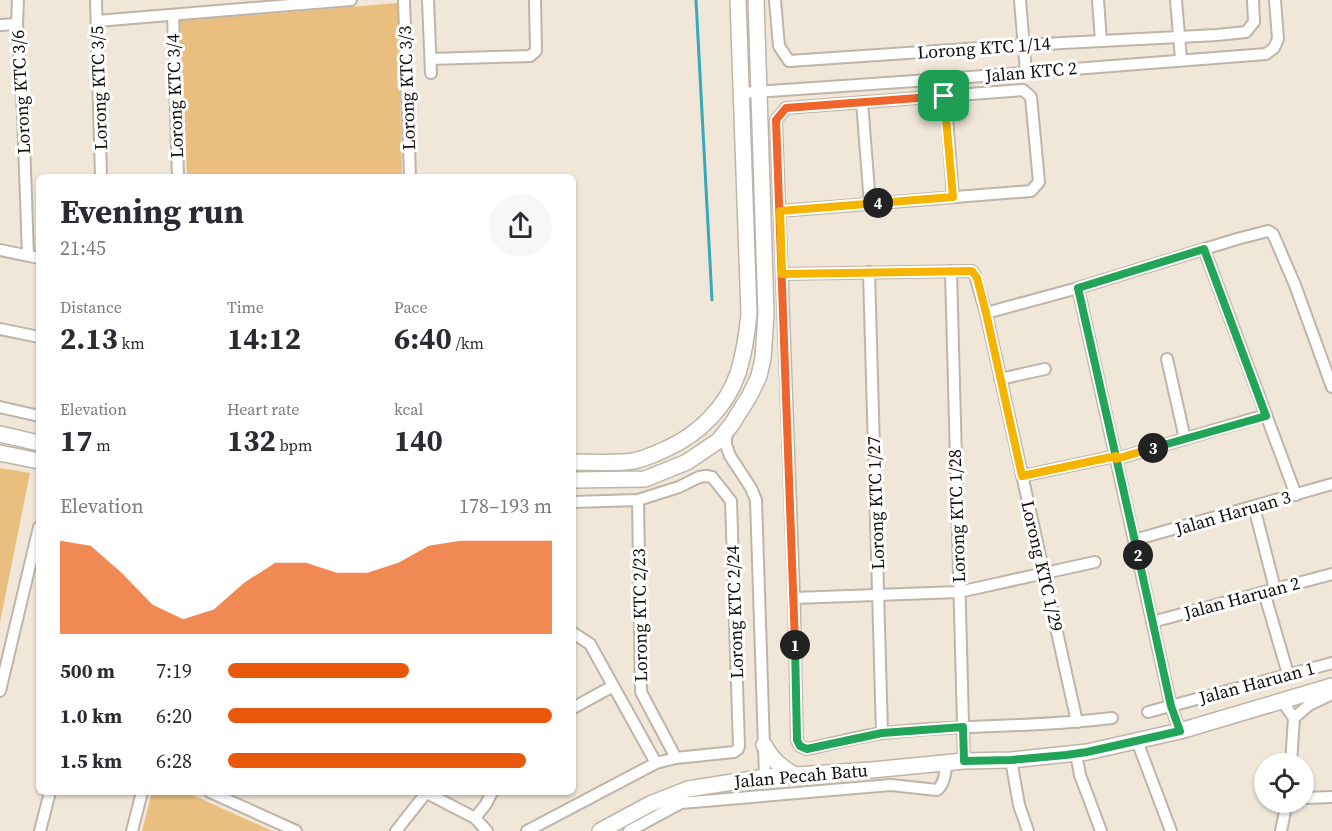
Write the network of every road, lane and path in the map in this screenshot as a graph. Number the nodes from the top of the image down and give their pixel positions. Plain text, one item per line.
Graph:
1 (18, 0) edge
2 (96, 0) edge
3 (351, 0) edge
4 (404, 0) edge
5 (428, 0) edge
6 (738, 0) edge
7 (756, 0) edge
8 (775, 0) edge
9 (1020, 0) edge
10 (1098, 0) edge
11 (1176, 0) edge
12 (1253, 0) edge
13 (1275, 0) edge
14 (535, 6) edge
15 (173, 15) junction
16 (97, 21) junction
17 (17, 24) junction
18 (0, 25) edge
19 (1179, 37) junction
20 (1101, 41) junction
21 (1024, 45) junction
22 (431, 59) junction
23 (1181, 59) junction
24 (1026, 72) junction
25 (431, 73) dead end
26 (944, 79) junction
27 (759, 92) junction
28 (741, 93) junction
29 (944, 96) junction
30 (862, 102) junction
31 (101, 174) edge
32 (178, 174) edge
33 (410, 174) edge
34 (953, 197) junction
35 (870, 204) junction
36 (780, 211) junction
37 (1204, 249) junction
38 (0, 250) edge
39 (33, 256) edge
40 (951, 271) junction
41 (869, 272) junction
42 (782, 274) junction
43 (1078, 288) junction
44 (986, 313) junction
45 (0, 329) edge
46 (36, 336) edge
47 (1167, 359) dead end
48 (1045, 369) dead end
49 (1000, 379) junction
50 (1332, 387) edge
51 (0, 407) edge
52 (36, 415) edge
53 (1266, 416) junction
54 (732, 424) junction
55 (0, 434) edge
56 (1185, 439) junction
57 (36, 442) edge
58 (706, 449) junction
59 (0, 453) edge
60 (730, 456) junction
61 (1116, 457) junction
62 (36, 460) edge
63 (576, 462) edge
64 (1022, 476) junction
65 (576, 480) edge
66 (1332, 484) edge
67 (1296, 495) junction
68 (638, 500) junction
69 (576, 502) edge
70 (1254, 507) junction
71 (36, 540) edge
72 (1134, 540) junction
73 (1095, 562) dead end
74 (1044, 574) junction
75 (1332, 574) edge
76 (1270, 591) junction
77 (959, 592) junction
78 (878, 595) junction
79 (794, 598) junction
80 (1152, 622) junction
81 (576, 635) edge
82 (1332, 663) edge
83 (1288, 674) junction
84 (614, 686) junction
85 (1332, 686) edge
86 (0, 691) edge
87 (1332, 694) edge
88 (1282, 701) junction
89 (576, 706) edge
90 (1171, 706) junction
91 (1148, 712) dead end
92 (1112, 718) dead end
93 (1294, 718) junction
94 (1077, 722) junction
95 (963, 727) junction
96 (1180, 731) junction
97 (882, 733) junction
98 (1137, 741) junction
99 (764, 745) junction
100 (1292, 753) edge
101 (1076, 754) junction
102 (675, 758) junction
103 (1011, 760) junction
104 (964, 761) junction
105 (947, 762) junction
106 (656, 763) junction
107 (795, 775) junction
108 (765, 777) junction
109 (49, 795) edge
110 (141, 795) edge
111 (217, 795) edge
112 (423, 795) edge
113 (431, 795) edge
114 (490, 795) edge
115 (1332, 797) edge
116 (1314, 798) edge
117 (1285, 813) edge
118 (476, 818) junction
119 (40, 831) edge
120 (132, 831) edge
121 (296, 831) edge
122 (396, 831) edge
123 (487, 831) edge
124 (527, 831) edge
125 (600, 831) edge
126 (629, 831) edge
127 (1028, 831) edge
128 (1101, 831) edge
129 (1171, 831) edge
130 (1281, 831) edge

1 - 17 street, Lorong KTC 3/6
2 - 16 street, Lorong KTC 3/5
3 - 15 street
4 - 33 street, Lorong KTC 3/3
5 - 22 street
6 - 28 street
7 - 27 street
8 - 21 street, Lorong KTC 1/14
9 - 21 street
10 - 20 street
11 - 19 street
12 - 19 street, Lorong KTC 1/14
13 - 23 street, Jalan KTC 2
14 - 22 street
15 - 16 street
15 - 32 street, Lorong KTC 3/4
16 - 31 street, Lorong KTC 3/5
17 - 18 street
17 - 39 street, Lorong KTC 3/6
19 - 20 street, Lorong KTC 1/14
19 - 23 street
20 - 21 street, Lorong KTC 1/14
21 - 24 street
22 - 25 street
23 - 24 street, Jalan KTC 2
24 - 26 street, Jalan KTC 2
26 - 27 street, Jalan KTC 2
26 - 29 street
27 - 28 street, Jalan KTC 2
27 - 54 street
28 - 63 street
29 - 30 street
29 - 34 street
29 - 34 street
30 - 35 street
30 - 36 street
34 - 35 street
35 - 36 street
36 - 42 street
37 - 43 street
37 - 50 street
37 - 53 street
38 - 39 street
40 - 41 street
40 - 44 street, Lorong KTC 1/29
40 - 77 street, Lorong KTC 1/28
41 - 42 street
41 - 78 street, Lorong KTC 1/27
42 - 79 street
43 - 44 street
43 - 61 street
44 - 49 street, Lorong KTC 1/29
45 - 46 street
47 - 56 street
48 - 49 street
49 - 64 street, Lorong KTC 1/29
51 - 52 street
53 - 56 street
53 - 67 street
54 - 58 street
54 - 60 street
55 - 57 street
56 - 61 street
58 - 60 street
58 - 65 street
59 - 62 street
60 - 99 street
61 - 64 street
61 - 72 street
64 - 74 street, Lorong KTC 1/29
66 - 67 street, Jalan Haruan 3
67 - 70 street, Jalan Haruan 3
68 - 69 street
68 - 102 street, Lorong KTC 2/23
68 - 102 street, Lorong KTC 2/24
70 - 72 street, Jalan Haruan 3
70 - 76 street
71 - 86 street
72 - 80 street
73 - 74 street
74 - 77 street
74 - 94 street, Lorong KTC 1/29
75 - 76 street, Jalan Haruan 2
76 - 80 street, Jalan Haruan 2
76 - 83 street
77 - 78 street
77 - 95 street, Lorong KTC 1/28
78 - 79 street
78 - 97 street, Lorong KTC 1/27
79 - 97 street
80 - 90 street
81 - 84 street
82 - 83 street, Jalan Haruan 1
83 - 90 street, Jalan Haruan 1
84 - 89 street
84 - 106 street
85 - 88 street, Jalan Pecah Batu
87 - 93 street
88 - 93 street
88 - 96 street, Jalan Pecah Batu
90 - 91 street, Jalan Haruan 1
90 - 96 street
92 - 94 street
93 - 100 street
94 - 95 street
95 - 97 street
95 - 104 street, Lorong KTC 1/28
96 - 98 street, Jalan Pecah Batu
98 - 101 street, Jalan Pecah Batu
98 - 129 street
99 - 107 street
99 - 108 street
101 - 103 street, Jalan Pecah Batu
101 - 128 street
102 - 106 street
103 - 104 street, Jalan Pecah Batu
103 - 127 street
104 - 105 street, Jalan Pecah Batu
105 - 107 street, Jalan Pecah Batu
105 - 126 street
106 - 124 street
107 - 108 street, Jalan Pecah Batu
108 - 125 street, Jalan Pecah Batu
109 - 119 street
110 - 120 street
111 - 121 street
112 - 122 street
113 - 118 street
114 - 118 street
115 - 116 street
117 - 130 street
118 - 123 street

